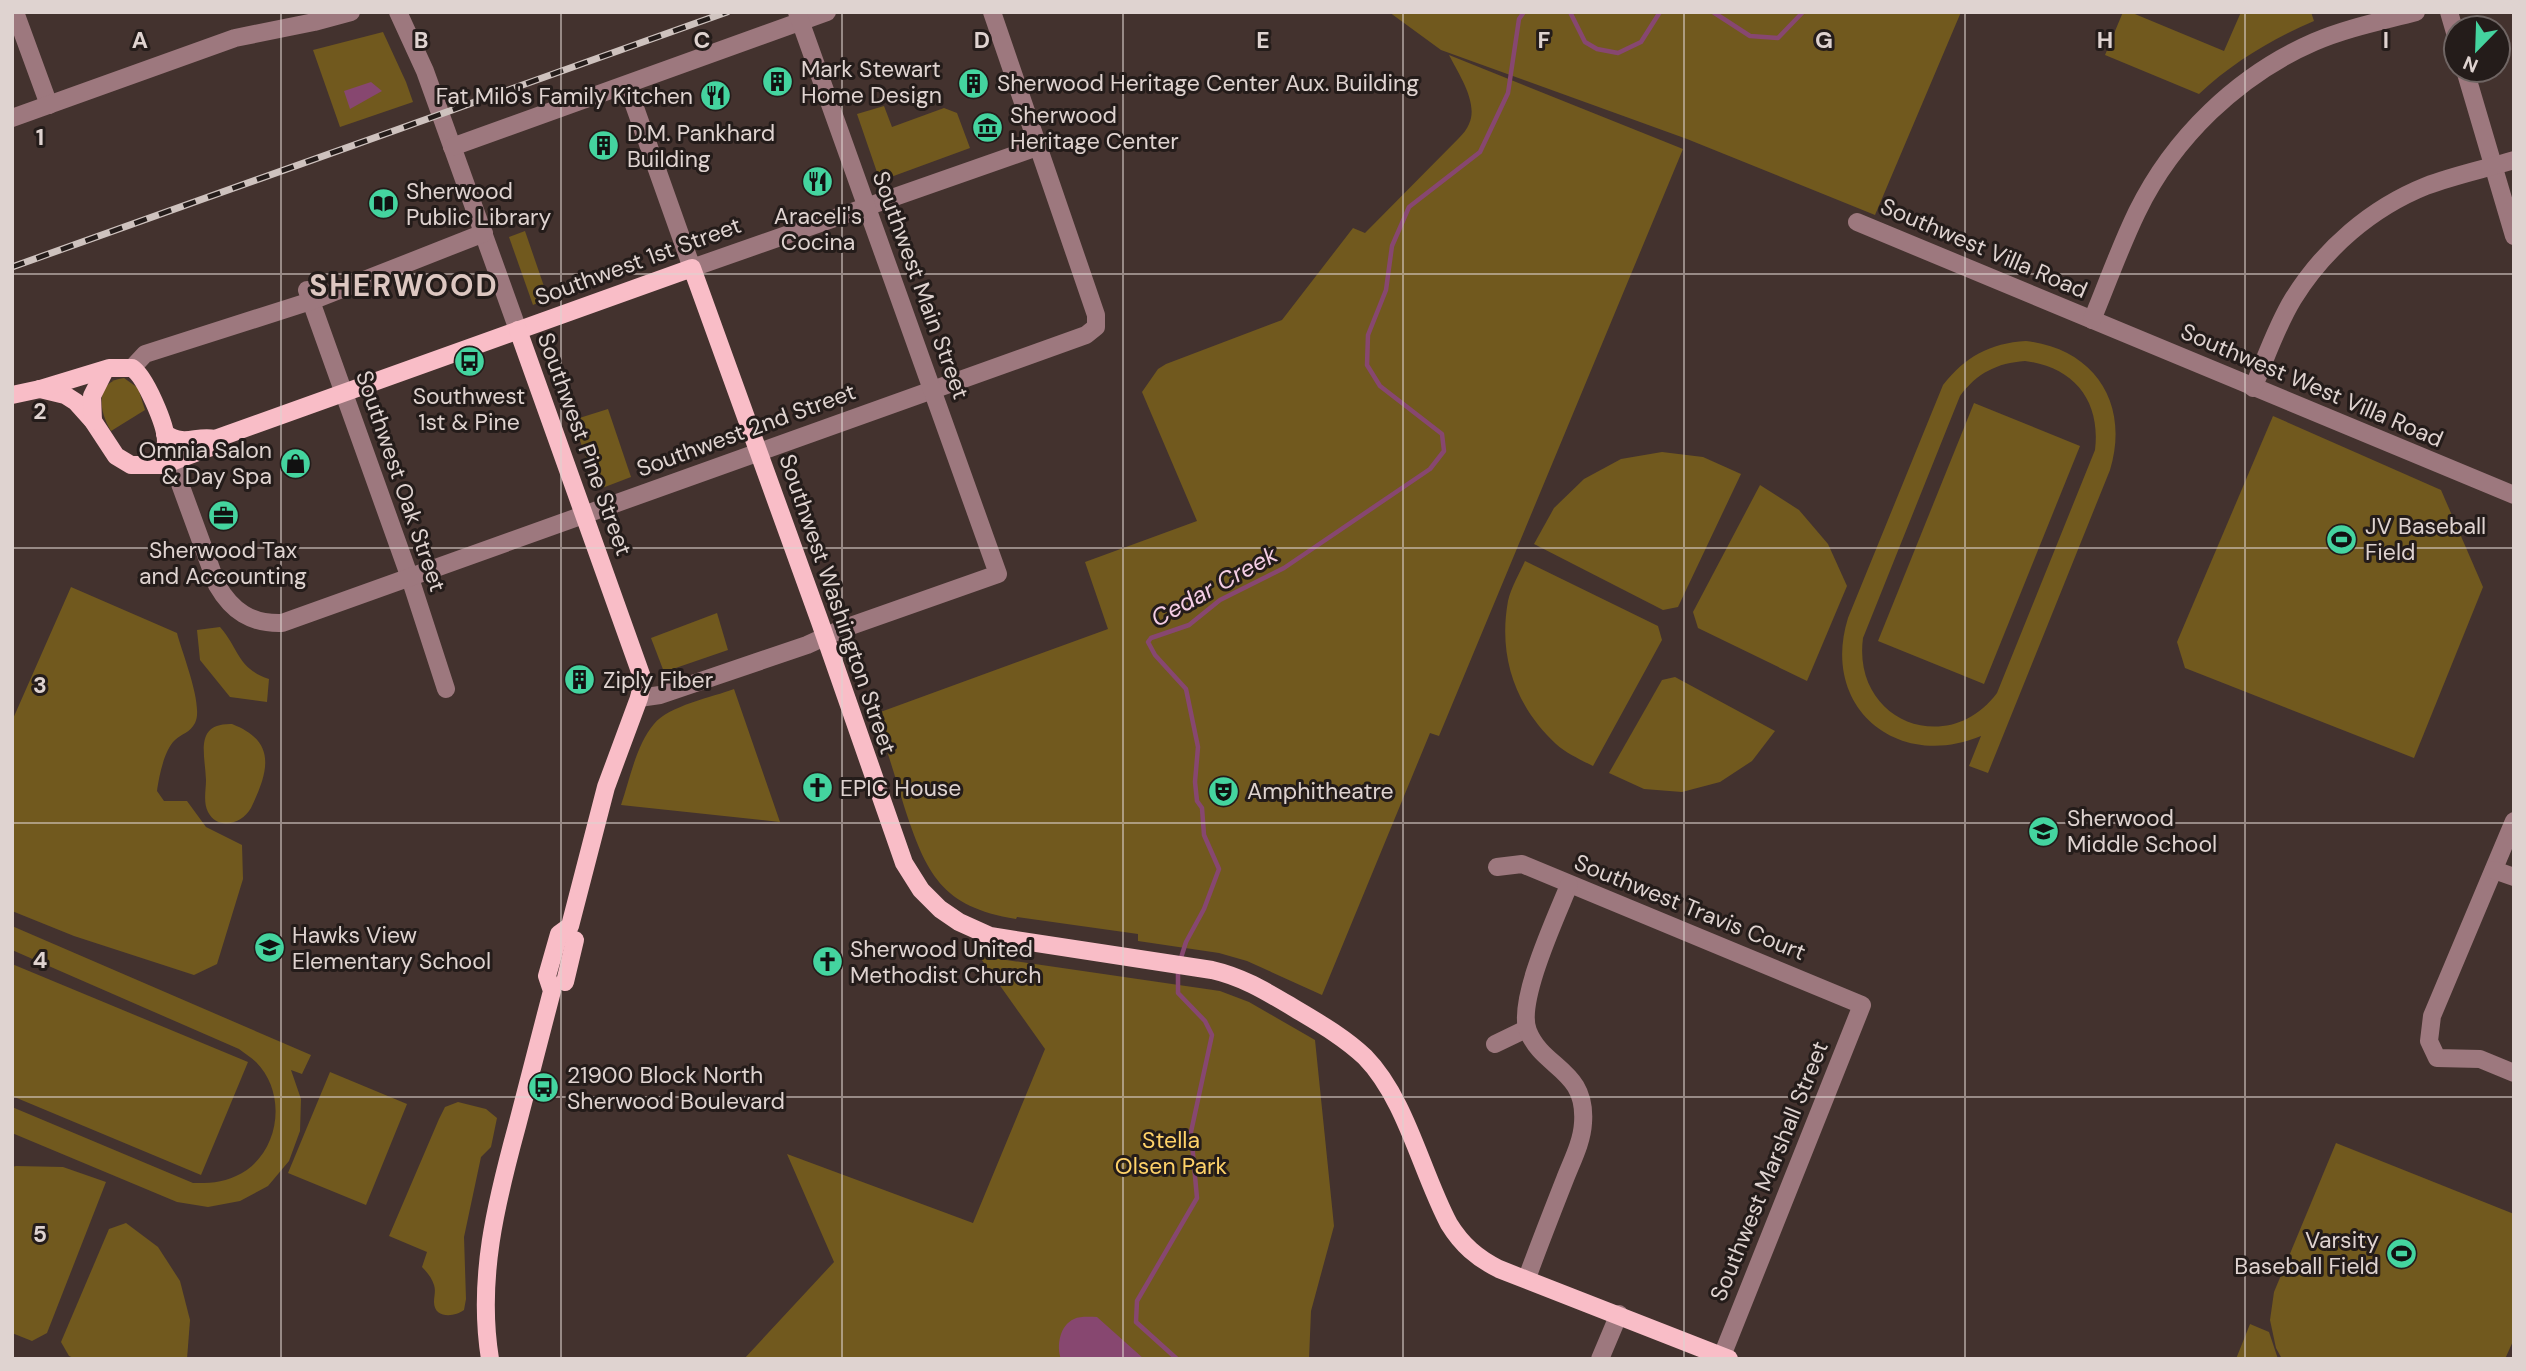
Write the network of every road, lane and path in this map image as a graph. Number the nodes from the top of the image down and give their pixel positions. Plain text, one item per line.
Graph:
1 (15, 12) edge
2 (351, 12) edge
3 (398, 12) edge
4 (827, 12) edge
5 (992, 12) edge
6 (2416, 12) edge
7 (798, 17) edge
8 (2469, 84) edge
9 (627, 85) junction
10 (48, 105) junction
11 (12, 118) edge
12 (1040, 146) junction
13 (452, 147) junction
14 (2514, 160) edge
15 (2491, 166) junction
16 (866, 205) junction
17 (1857, 222) dead end
18 (484, 233) junction
19 (2514, 236) edge
20 (692, 268) junction
21 (309, 296) junction
22 (2092, 320) junction
23 (518, 330) junction
24 (132, 368) junction
25 (105, 370) junction
26 (932, 388) junction
27 (2253, 388) junction
28 (40, 389) junction
29 (344, 393) junction
30 (12, 395) edge
31 (93, 421) junction
32 (165, 434) junction
33 (215, 439) junction
34 (759, 452) junction
35 (172, 462) junction
36 (153, 464) junction
37 (2514, 495) edge
38 (584, 514) junction
39 (410, 578) junction
40 (825, 637) junction
41 (446, 689) dead end
42 (639, 698) junction
43 (2514, 821) edge
44 (1497, 867) dead end
45 (2494, 870) junction
46 (2514, 877) edge
47 (1569, 884) junction
48 (1862, 1005) joint
49 (1526, 1029) junction
50 (1495, 1044) dead end
51 (2514, 1073) edge
52 (1527, 1278) junction
53 (1619, 1314) junction
54 (1725, 1357) edge
55 (490, 1359) edge
56 (1600, 1359) edge

1 - 10 street
2 - 10 street
3 - 13 street, Southwest Pine Street
4 - 7 street
5 - 12 street
6 - 22 street
7 - 9 street
7 - 16 street, Southwest Main Street
8 - 15 street
9 - 13 street
9 - 20 street, Southwest Washington Street
10 - 11 street
12 - 16 street, Southwest 1st Street
12 - 26 street, Southwest 2nd Street
13 - 18 street, Southwest Pine Street
14 - 15 street
15 - 19 street
15 - 27 street
16 - 20 street, Southwest 1st Street
16 - 26 street, Southwest Main Street
17 - 22 street, Southwest Villa Road
18 - 21 street
18 - 23 street, Southwest Pine Street
20 - 23 main road, Southwest 1st Street
20 - 34 main road, Southwest Washington Street
21 - 24 street
21 - 29 street, Southwest Oak Street
22 - 27 street, Southwest West Villa Road
23 - 29 main road, Southwest 1st Street
23 - 38 main road, Southwest Pine Street
24 - 25 main road
24 - 32 main road
25 - 28 main road
25 - 31 main road
26 - 34 street, Southwest 2nd Street
26 - 40 street, Southwest Main Street
27 - 37 street, Southwest West Villa Road
28 - 30 main road
28 - 31 main road, Southwest 1st Street
29 - 33 main road, Southwest 1st Street
29 - 39 street, Southwest Oak Street
31 - 36 main road, Southwest 1st Street
32 - 33 main road, Southwest 1st Street
32 - 36 main road
33 - 35 main road, Southwest 1st Street
34 - 38 street, Southwest 2nd Street
34 - 40 main road, Southwest Washington Street
35 - 36 main road, Southwest 1st Street
35 - 39 street, Southwest 2nd Street
38 - 39 street, Southwest 2nd Street
38 - 42 main road, Southwest Pine Street
39 - 41 street, Southwest Oak Street
40 - 42 street
40 - 52 main road, Southwest Washington Street
42 - 55 main road
43 - 45 street
44 - 47 street, Southwest Travis Court
45 - 46 street
45 - 51 street
47 - 48 street, Southwest Travis Court
47 - 49 street
48 - 54 street, Southwest Marshall Street
49 - 50 street
49 - 52 street
52 - 53 main road, Southwest Washington Street
53 - 54 main road, Southwest Washington Street
53 - 56 street

